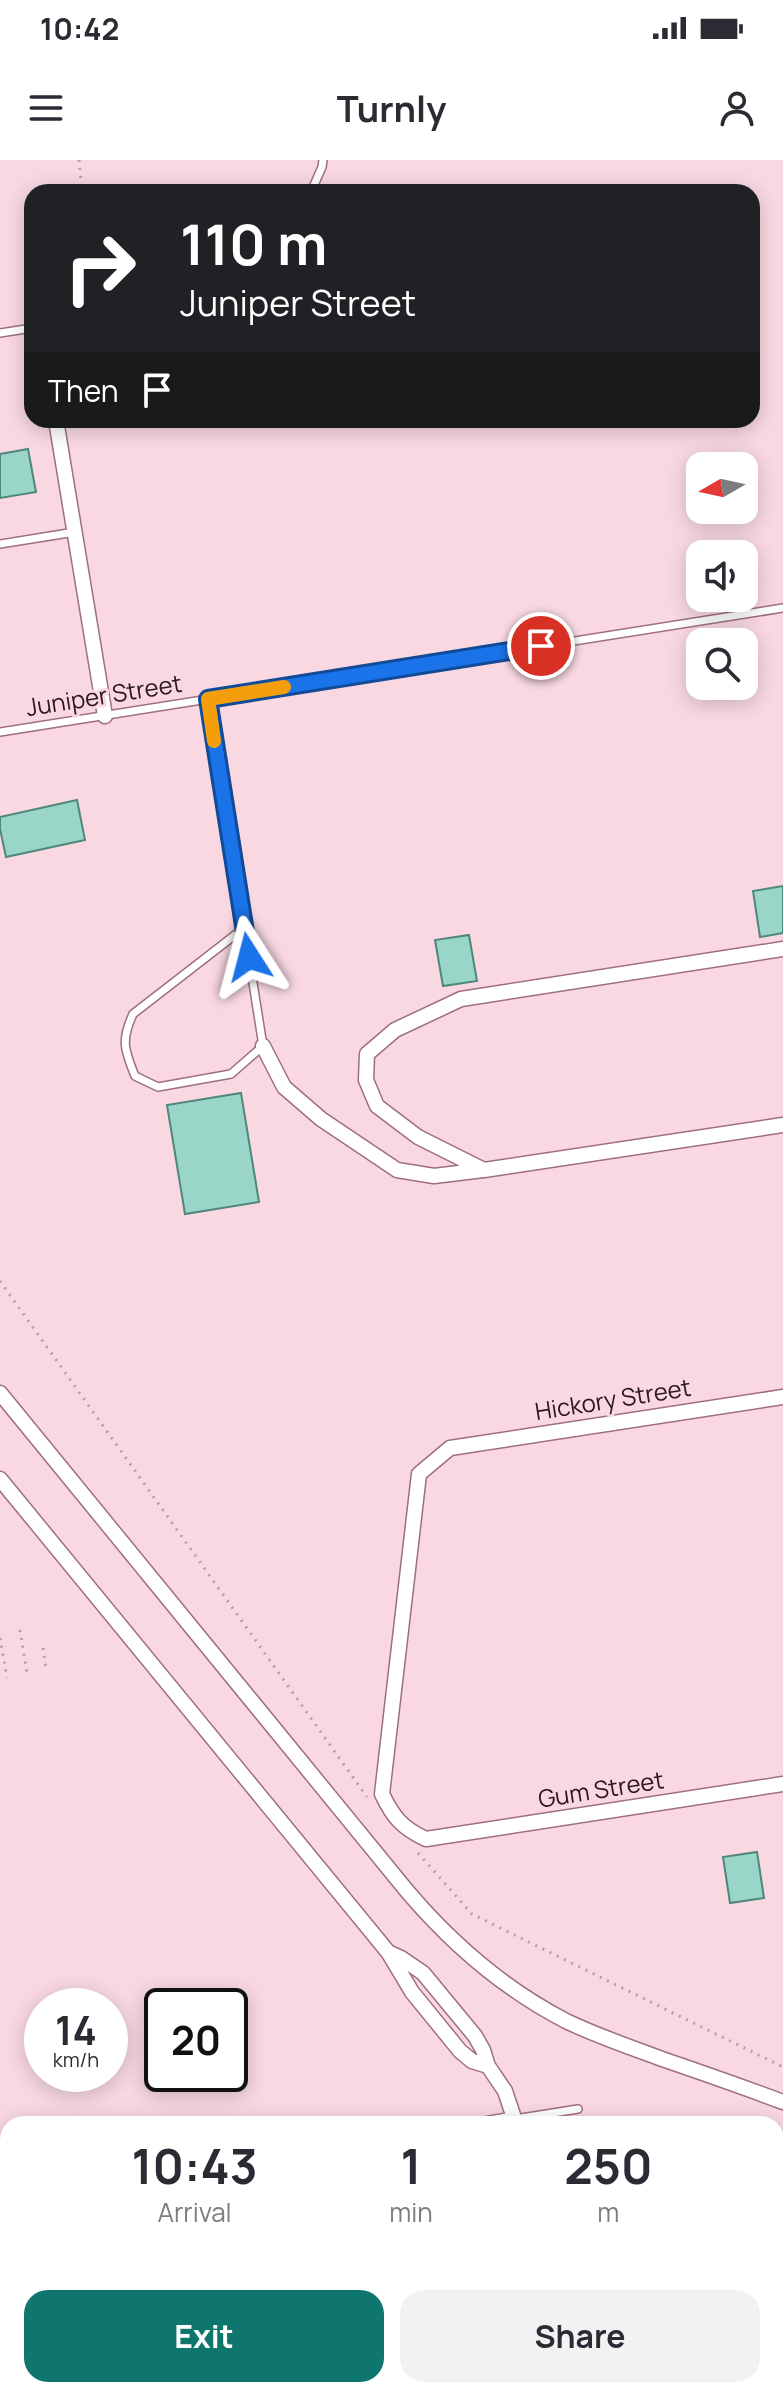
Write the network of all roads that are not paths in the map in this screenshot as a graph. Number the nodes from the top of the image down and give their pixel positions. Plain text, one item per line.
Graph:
1 (323, 160) edge
2 (315, 184) edge
3 (24, 329) edge
4 (0, 333) edge
5 (57, 428) edge
6 (75, 532) junction
7 (0, 544) edge
8 (783, 608) edge
9 (208, 699) junction
10 (105, 716) junction
11 (0, 732) edge
12 (244, 928) junction
13 (783, 949) edge
14 (263, 1046) junction
15 (783, 1125) edge
16 (484, 1170) junction
17 (0, 1393) edge
18 (783, 1397) edge
19 (0, 1479) edge
20 (783, 1784) edge
21 (426, 1839) joint
22 (388, 1952) junction
23 (488, 2066) junction
24 (783, 2102) edge
25 (578, 2109) dead end
26 (514, 2116) edge
27 (545, 2116) edge

1 - 2 lane
3 - 4 lane
5 - 6 street
6 - 7 lane
6 - 10 street
8 - 9 lane, Juniper Street
9 - 10 lane, Juniper Street
9 - 12 lane
10 - 11 lane, Juniper Street
12 - 14 lane
12 - 14 lane
13 - 16 street
14 - 16 street
15 - 16 street
17 - 24 street
18 - 21 street, Hickory Street
19 - 22 street
20 - 21 street, Gum Street
22 - 23 street
22 - 23 street
23 - 26 street
25 - 27 lane

